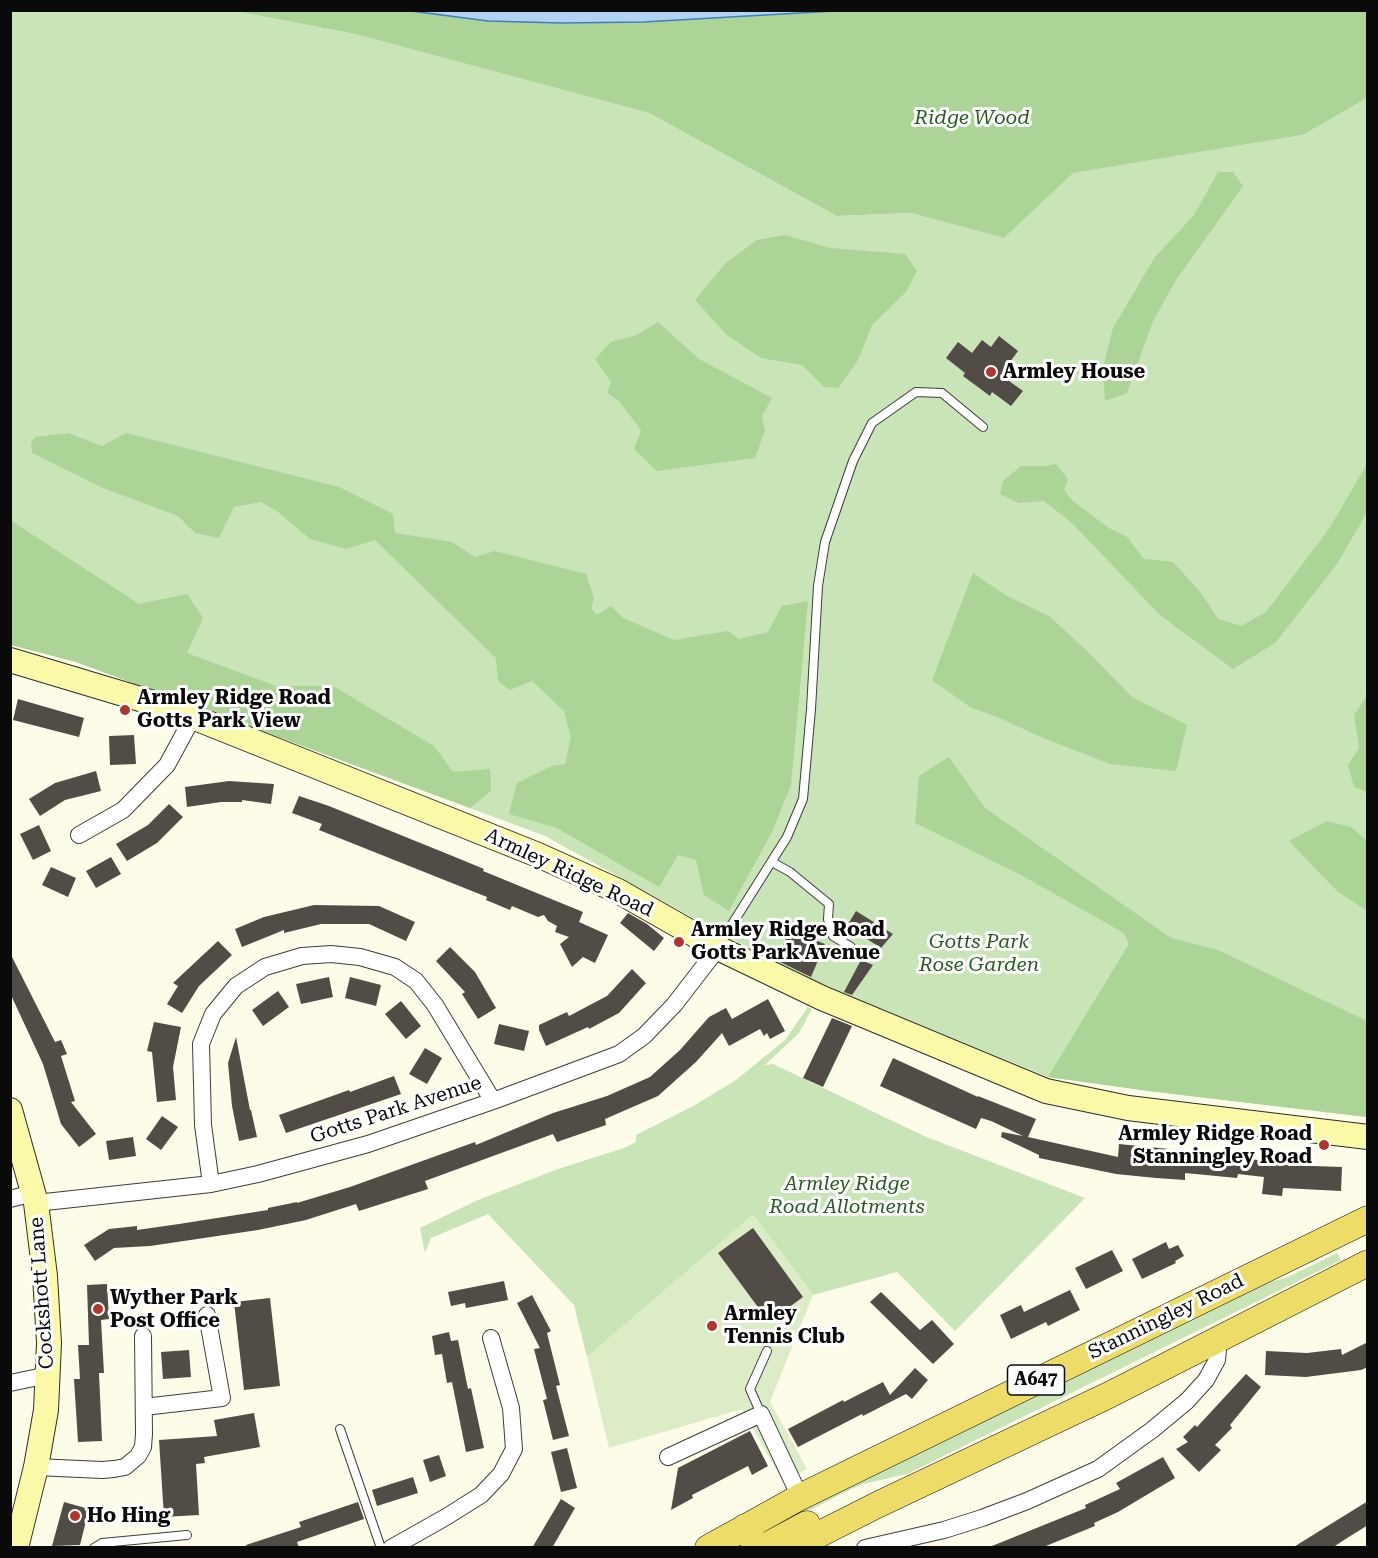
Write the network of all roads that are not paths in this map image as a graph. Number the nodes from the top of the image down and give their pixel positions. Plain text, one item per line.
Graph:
1 (983, 427) dead end
2 (10, 660) edge
3 (193, 717) junction
4 (79, 835) dead end
5 (772, 862) junction
6 (851, 947) dead end
7 (718, 948) junction
8 (493, 1101) junction
9 (10, 1110) edge
10 (1368, 1137) edge
11 (212, 1184) junction
12 (26, 1198) edge
13 (1368, 1219) edge
14 (1362, 1265) edge
15 (1250, 1276) junction
16 (207, 1315) dead end
17 (143, 1336) dead end
18 (491, 1338) dead end
19 (1218, 1339) junction
20 (767, 1351) dead end
21 (48, 1375) junction
22 (10, 1383) edge
23 (144, 1407) junction
24 (761, 1414) junction
25 (340, 1429) dead end
26 (668, 1457) dead end
27 (36, 1467) junction
28 (800, 1497) junction
29 (187, 1535) dead end
30 (778, 1542) edge
31 (20, 1547) edge
32 (94, 1548) edge
33 (381, 1548) edge
34 (392, 1548) edge
35 (708, 1548) edge
36 (865, 1548) edge

1 - 5 lane
2 - 3 street, Armley Ridge Road
3 - 4 street
3 - 7 street, Armley Ridge Road
5 - 6 lane
5 - 7 lane
7 - 8 street, Gotts Park Avenue
7 - 10 street, Armley Ridge Road
8 - 11 street, Gotts Park Avenue
8 - 11 street
9 - 12 street, Cockshott Lane
11 - 12 street, Gotts Park Avenue
12 - 21 street, Cockshott Lane
13 - 15 main road, Stanningley Road / A647
14 - 15 main road
14 - 19 main road, Stanningley Road / A647
15 - 28 main road, Stanningley Road / A647
16 - 23 street
17 - 23 street
18 - 34 street
19 - 30 main road, Stanningley Road / A647
19 - 36 street
20 - 24 lane
21 - 22 street
21 - 27 street, Cockshott Lane
23 - 27 street
24 - 26 street
24 - 28 street
25 - 33 lane
27 - 31 street, Cockshott Lane
28 - 30 main road, Stanningley Road / A647
29 - 32 lane
30 - 35 main road, Stanningley Road / A647

